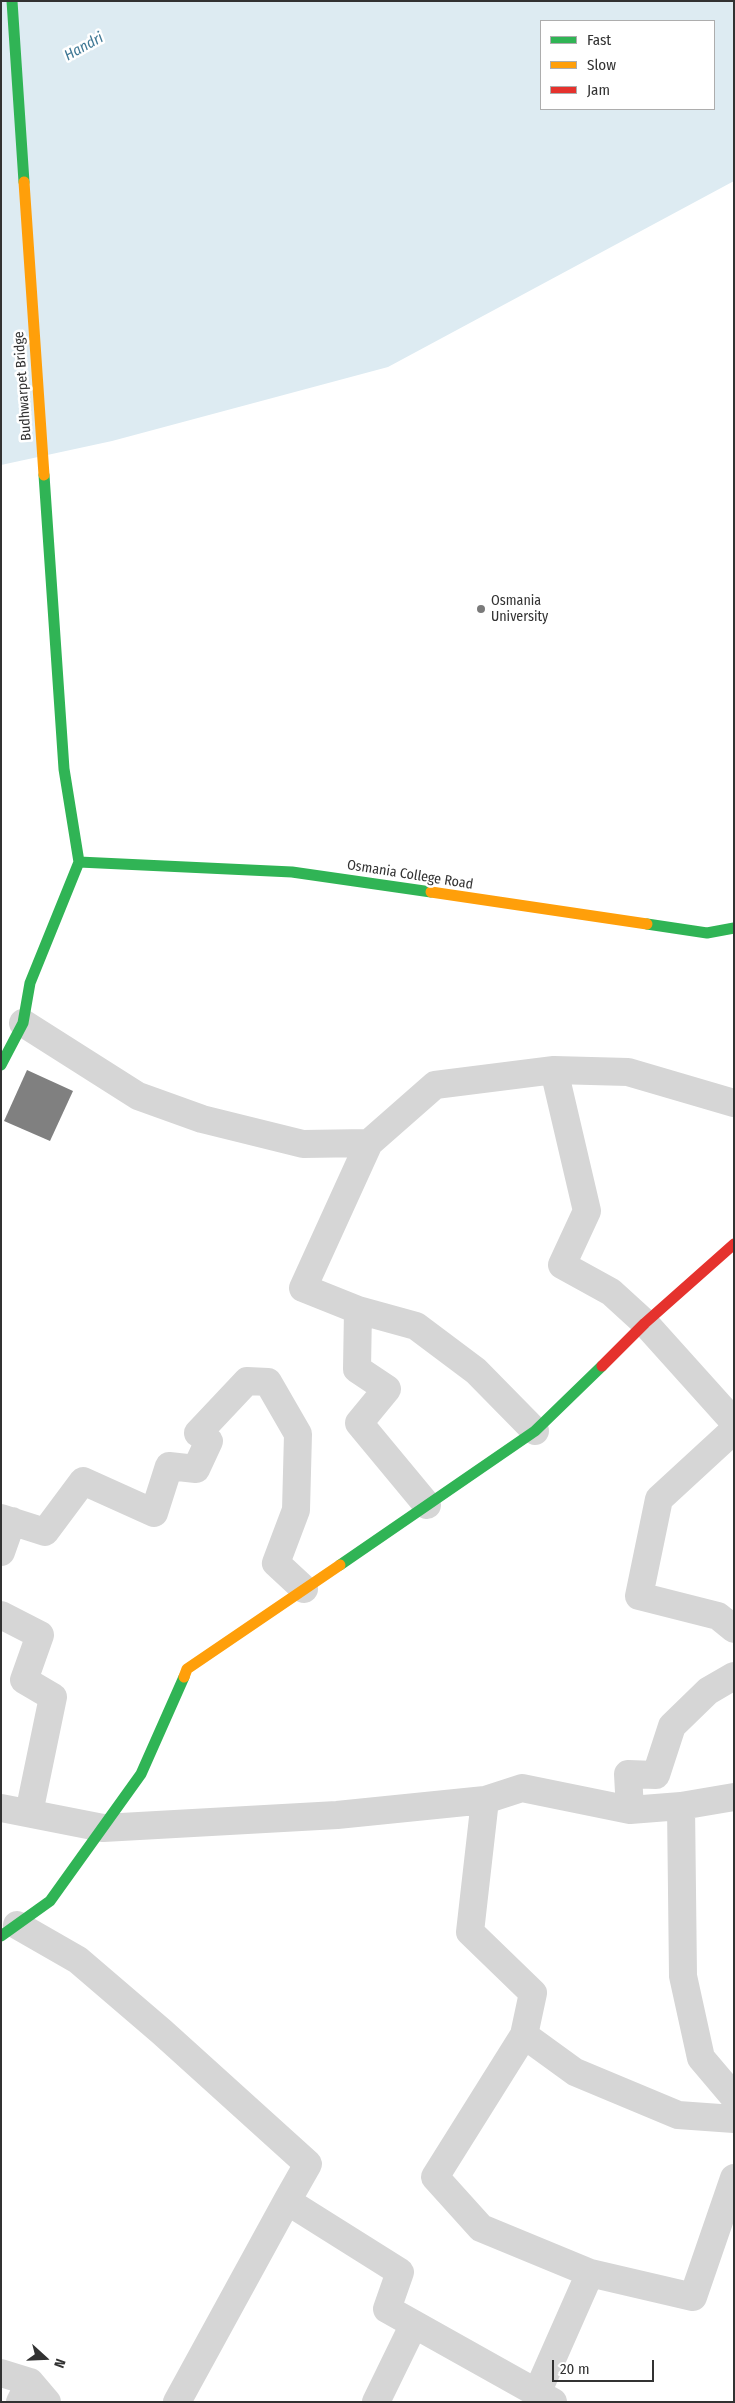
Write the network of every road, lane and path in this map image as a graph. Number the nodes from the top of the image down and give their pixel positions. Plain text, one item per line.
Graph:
1 (12, 1) edge
2 (79, 862) junction
3 (734, 928) edge
4 (23, 1023) junction
5 (1, 1065) edge
6 (554, 1070) junction
7 (734, 1103) edge
8 (369, 1143) junction
9 (734, 1244) edge
10 (358, 1310) junction
11 (645, 1323) junction
12 (734, 1422) edge
13 (734, 1430) edge
14 (535, 1431) junction
15 (427, 1505) junction
16 (7, 1520) edge
17 (1, 1552) edge
18 (304, 1589) junction
19 (1, 1615) edge
20 (734, 1629) edge
21 (734, 1676) edge
22 (734, 1797) edge
23 (485, 1800) junction
24 (681, 1806) junction
25 (1, 1808) edge
26 (630, 1810) junction
27 (29, 1813) junction
28 (103, 1828) junction
29 (9, 1930) edge
30 (524, 2035) junction
31 (734, 2097) edge
32 (734, 2119) edge
33 (734, 2178) edge
34 (287, 2201) junction
35 (590, 2273) junction
36 (414, 2324) junction
37 (1, 2373) edge
38 (25, 2392) edge
39 (545, 2397) edge
40 (48, 2402) edge
41 (177, 2402) edge
42 (376, 2402) edge

1 - 2 street, Budhwarpet Bridge
2 - 3 street, Osmania College Road
2 - 4 street
4 - 5 street
4 - 8 street
6 - 7 street
6 - 8 street
6 - 11 street
8 - 10 street
9 - 11 street
10 - 14 street
10 - 15 street
11 - 12 street
11 - 14 street
13 - 20 street
14 - 15 street
15 - 18 street
16 - 17 street
16 - 18 street
18 - 28 street
19 - 27 street
21 - 26 street
22 - 24 street
23 - 26 street
23 - 28 street
23 - 30 street
24 - 26 street
24 - 31 street
25 - 27 street
27 - 28 street
28 - 29 street
29 - 34 street
30 - 32 street
30 - 35 street
33 - 35 street
34 - 36 street
34 - 41 street
35 - 39 street
36 - 39 street
36 - 42 street
37 - 38 street
38 - 40 street

